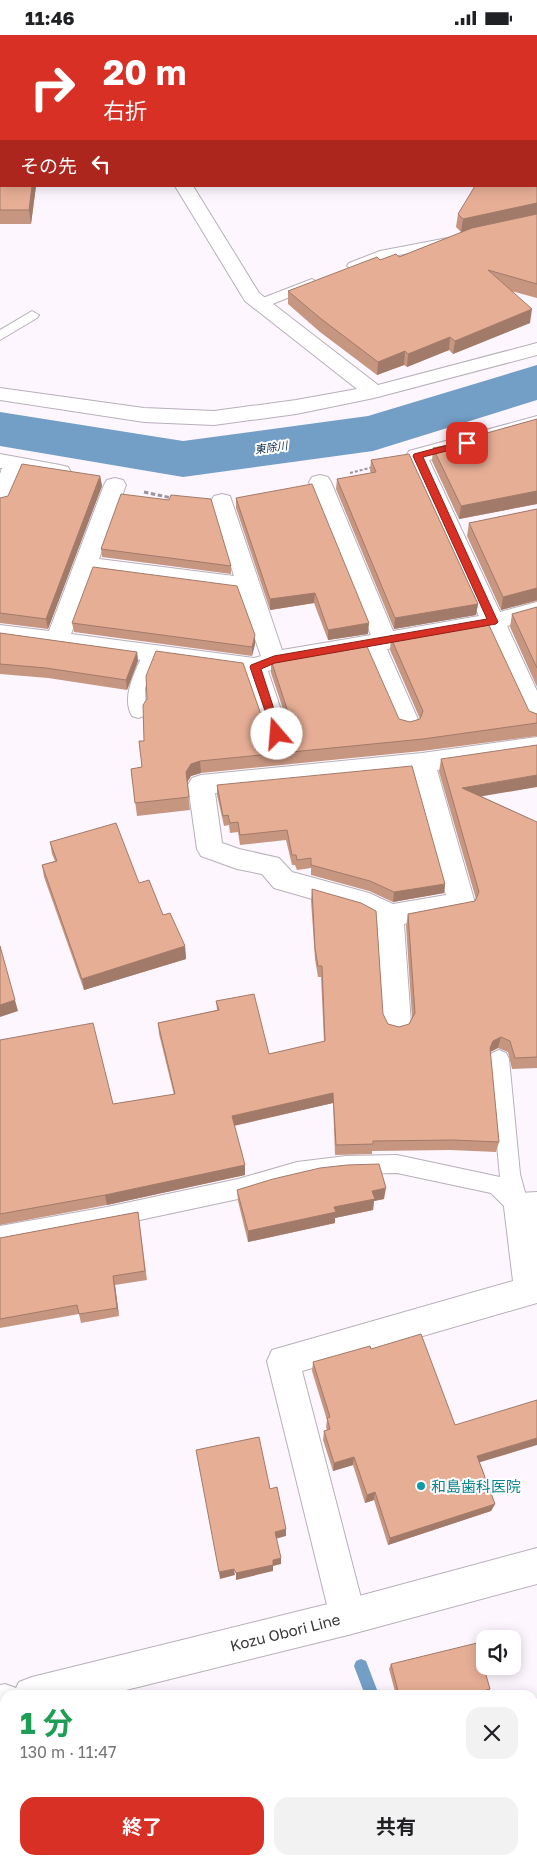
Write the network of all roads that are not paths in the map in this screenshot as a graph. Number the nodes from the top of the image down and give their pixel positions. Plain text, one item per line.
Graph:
1 (185, 187) edge
2 (466, 238) edge
3 (340, 272) edge
4 (322, 279) edge
5 (260, 304) junction
6 (32, 315) dead end
7 (0, 336) edge
8 (537, 349) edge
9 (374, 392) junction
10 (0, 394) edge
11 (537, 423) edge
12 (8, 462) edge
13 (81, 475) edge
14 (320, 482) road end
15 (115, 485) road end
16 (0, 501) edge
17 (222, 501) road end
18 (85, 565) junction
19 (248, 586) junction
20 (537, 611) edge
21 (493, 622) junction
22 (0, 633) edge
23 (57, 640) junction
24 (379, 642) junction
25 (151, 653) junction
26 (264, 664) junction
27 (534, 702) edge
28 (138, 712) dead end
29 (408, 724) edge
30 (277, 734) edge
31 (537, 745) edge
32 (422, 763) junction
33 (390, 916) junction
34 (397, 1024) edge
35 (499, 1059) dead end
36 (528, 1206) edge
37 (0, 1236) edge
38 (537, 1566) edge
39 (348, 1617) junction
40 (57, 1690) edge

1 - 5 street
2 - 3 lane
4 - 5 lane
5 - 9 street
6 - 7 lane
8 - 9 street
9 - 10 street
11 - 21 street
12 - 13 street
12 - 16 street
14 - 24 street
15 - 18 street
17 - 19 street
18 - 19 street
18 - 23 street
19 - 26 street
20 - 21 street
21 - 24 street
21 - 27 street
22 - 23 street
23 - 25 street
24 - 26 street
24 - 29 street
25 - 26 street
25 - 28 lane
26 - 30 street
31 - 32 street
32 - 33 street
32 - 33 street
33 - 34 street
35 - 36 lane
36 - 37 lane
36 - 39 street
38 - 39 street, Kozu Obori Line
39 - 40 street, Kozu Obori Line

